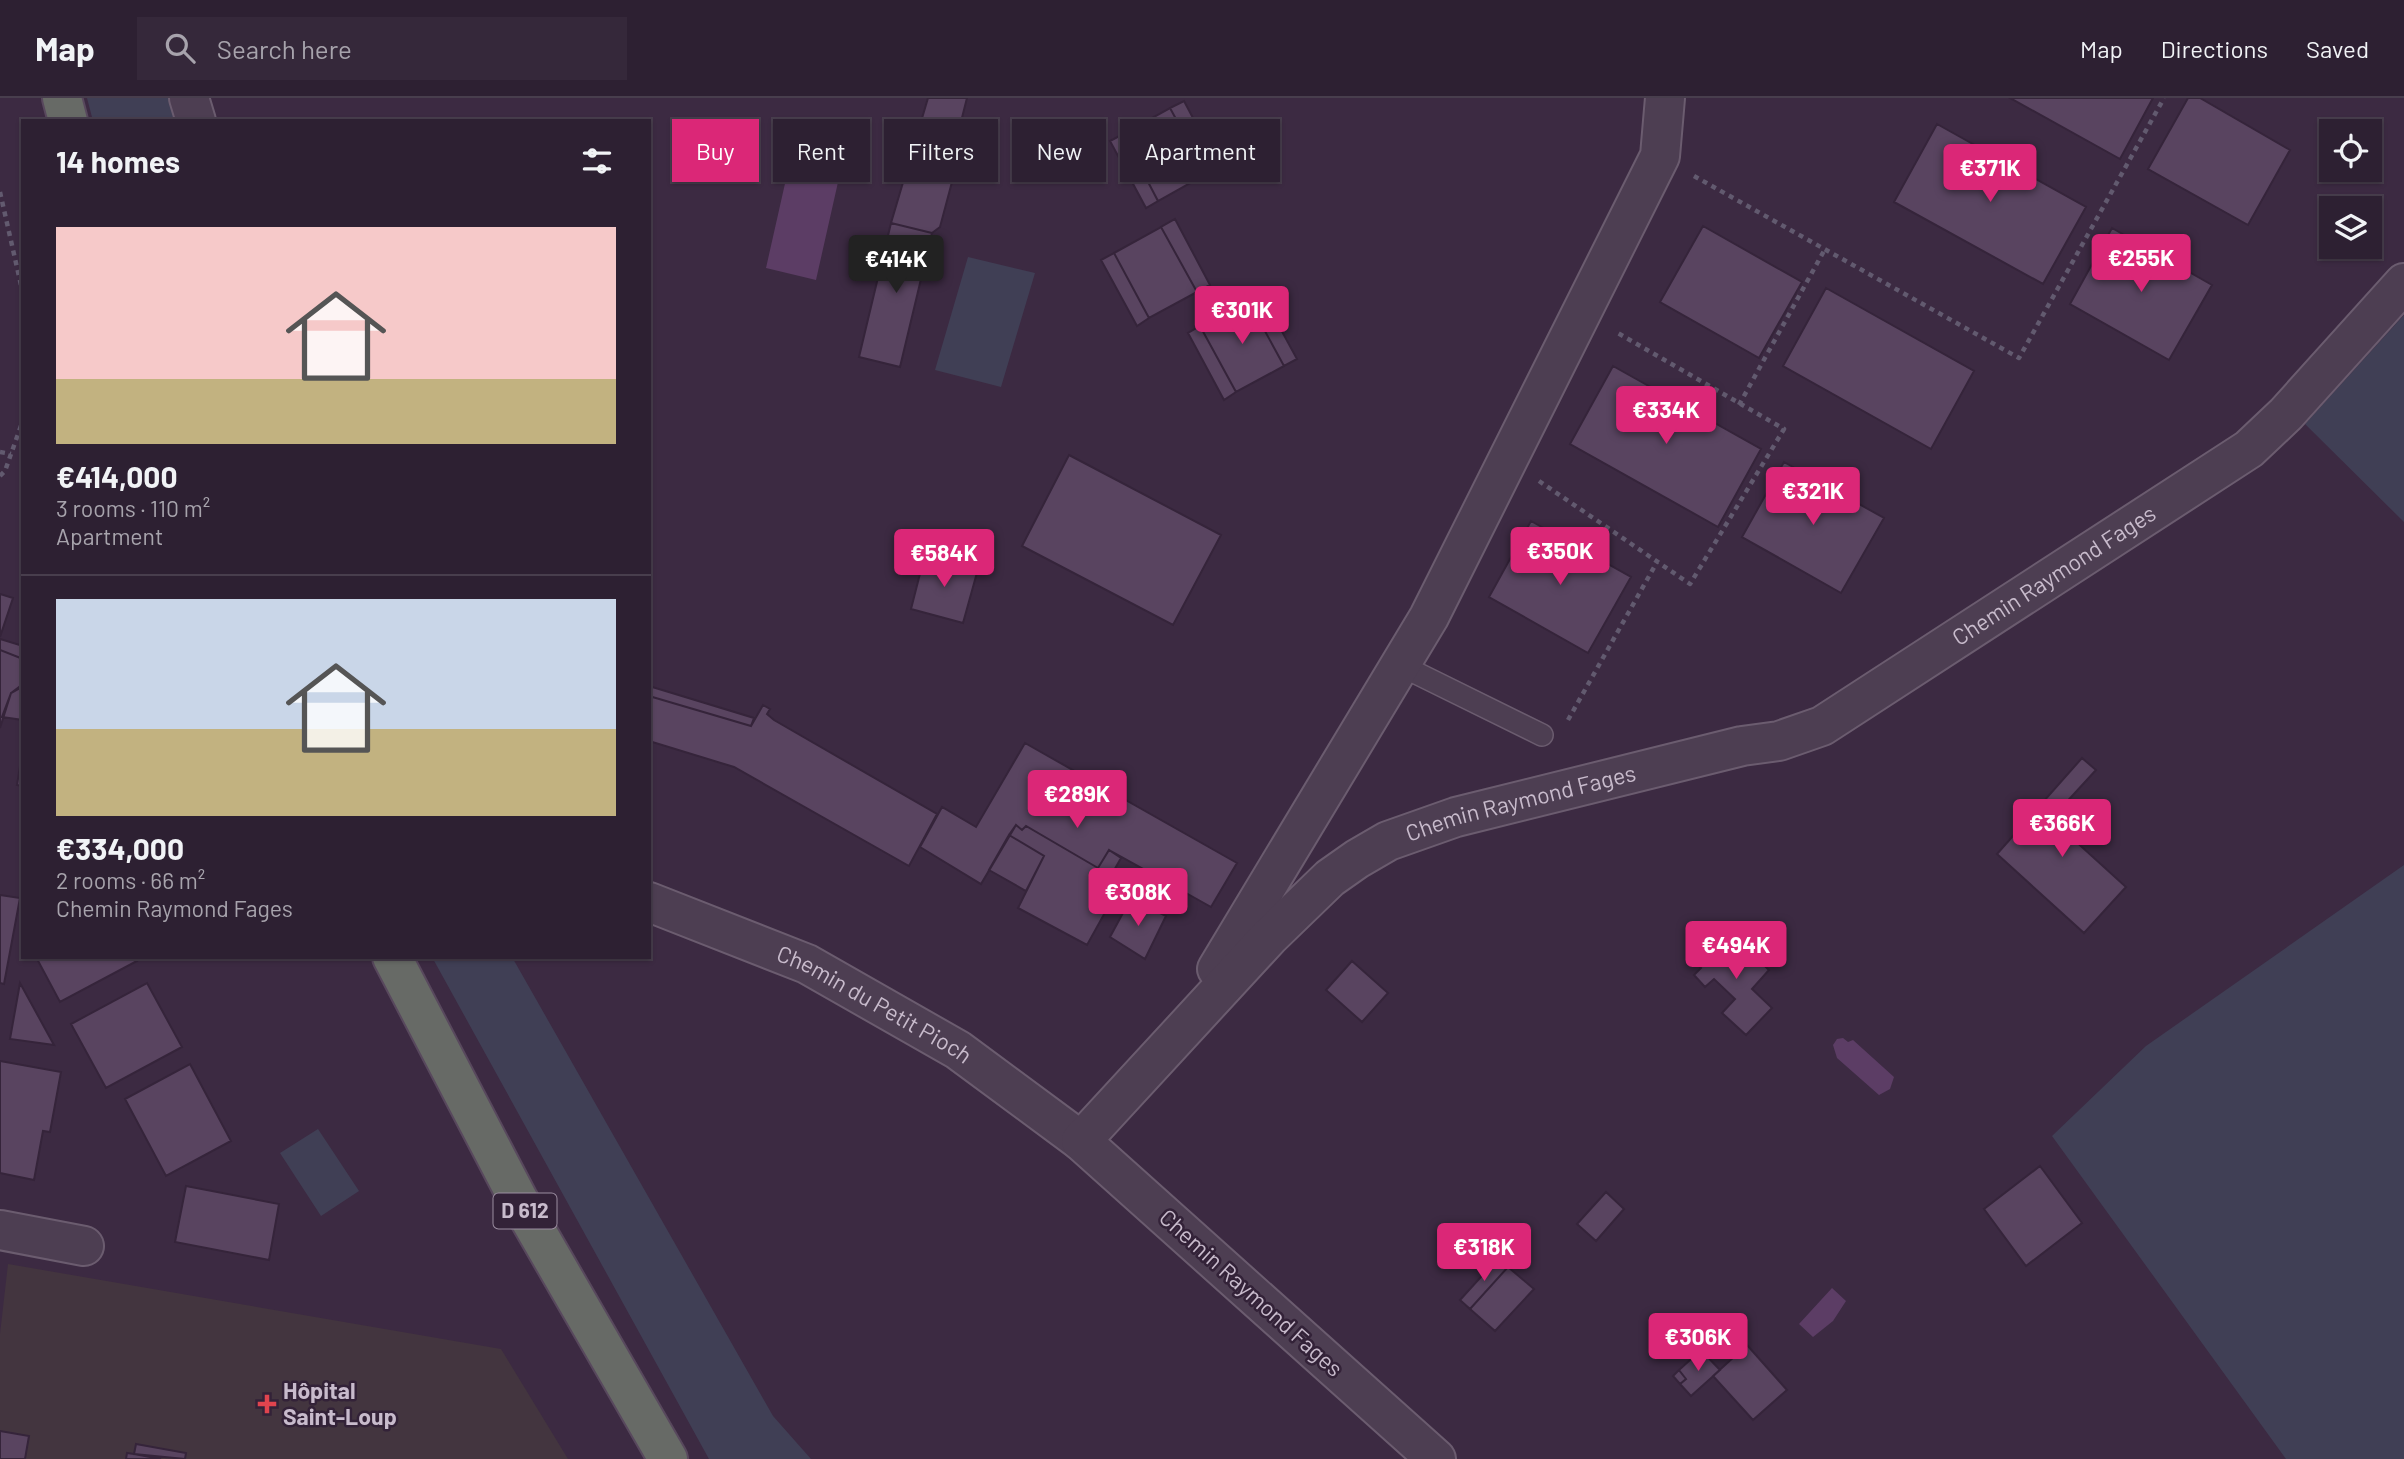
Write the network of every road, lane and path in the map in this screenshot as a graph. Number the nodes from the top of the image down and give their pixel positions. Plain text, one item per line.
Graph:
1 (62, 98) edge
2 (189, 98) edge
3 (1665, 98) edge
4 (2164, 98) edge
5 (67, 119) edge
6 (195, 119) edge
7 (1660, 156) junction
8 (0, 192) edge
9 (1825, 249) junction
10 (2404, 283) edge
11 (21, 285) edge
12 (1582, 312) junction
13 (1739, 405) junction
14 (21, 426) edge
15 (0, 452) edge
16 (11, 454) junction
17 (1508, 460) junction
18 (0, 476) edge
19 (1657, 562) junction
20 (1400, 665) junction
21 (1552, 732) joint
22 (651, 903) edge
23 (393, 959) edge
24 (1178, 1034) junction
25 (1082, 1141) junction
26 (0, 1230) edge
27 (84, 1246) dead end
28 (668, 1459) edge
29 (1436, 1459) edge

1 - 5 highway
2 - 6 street
3 - 7 street
4 - 9 path
7 - 9 path
7 - 12 street
8 - 11 path
9 - 13 path
10 - 24 street, Chemin Raymond Fages
12 - 13 path
12 - 17 street
13 - 19 path
14 - 16 path
15 - 16 path
16 - 18 path
17 - 19 path
17 - 20 street
19 - 21 path
20 - 21 lane
20 - 24 street
22 - 25 street, Chemin du Petit Pioch
23 - 28 highway, D 612
24 - 25 street, Chemin Raymond Fages
25 - 29 street, Chemin Raymond Fages
26 - 27 street

